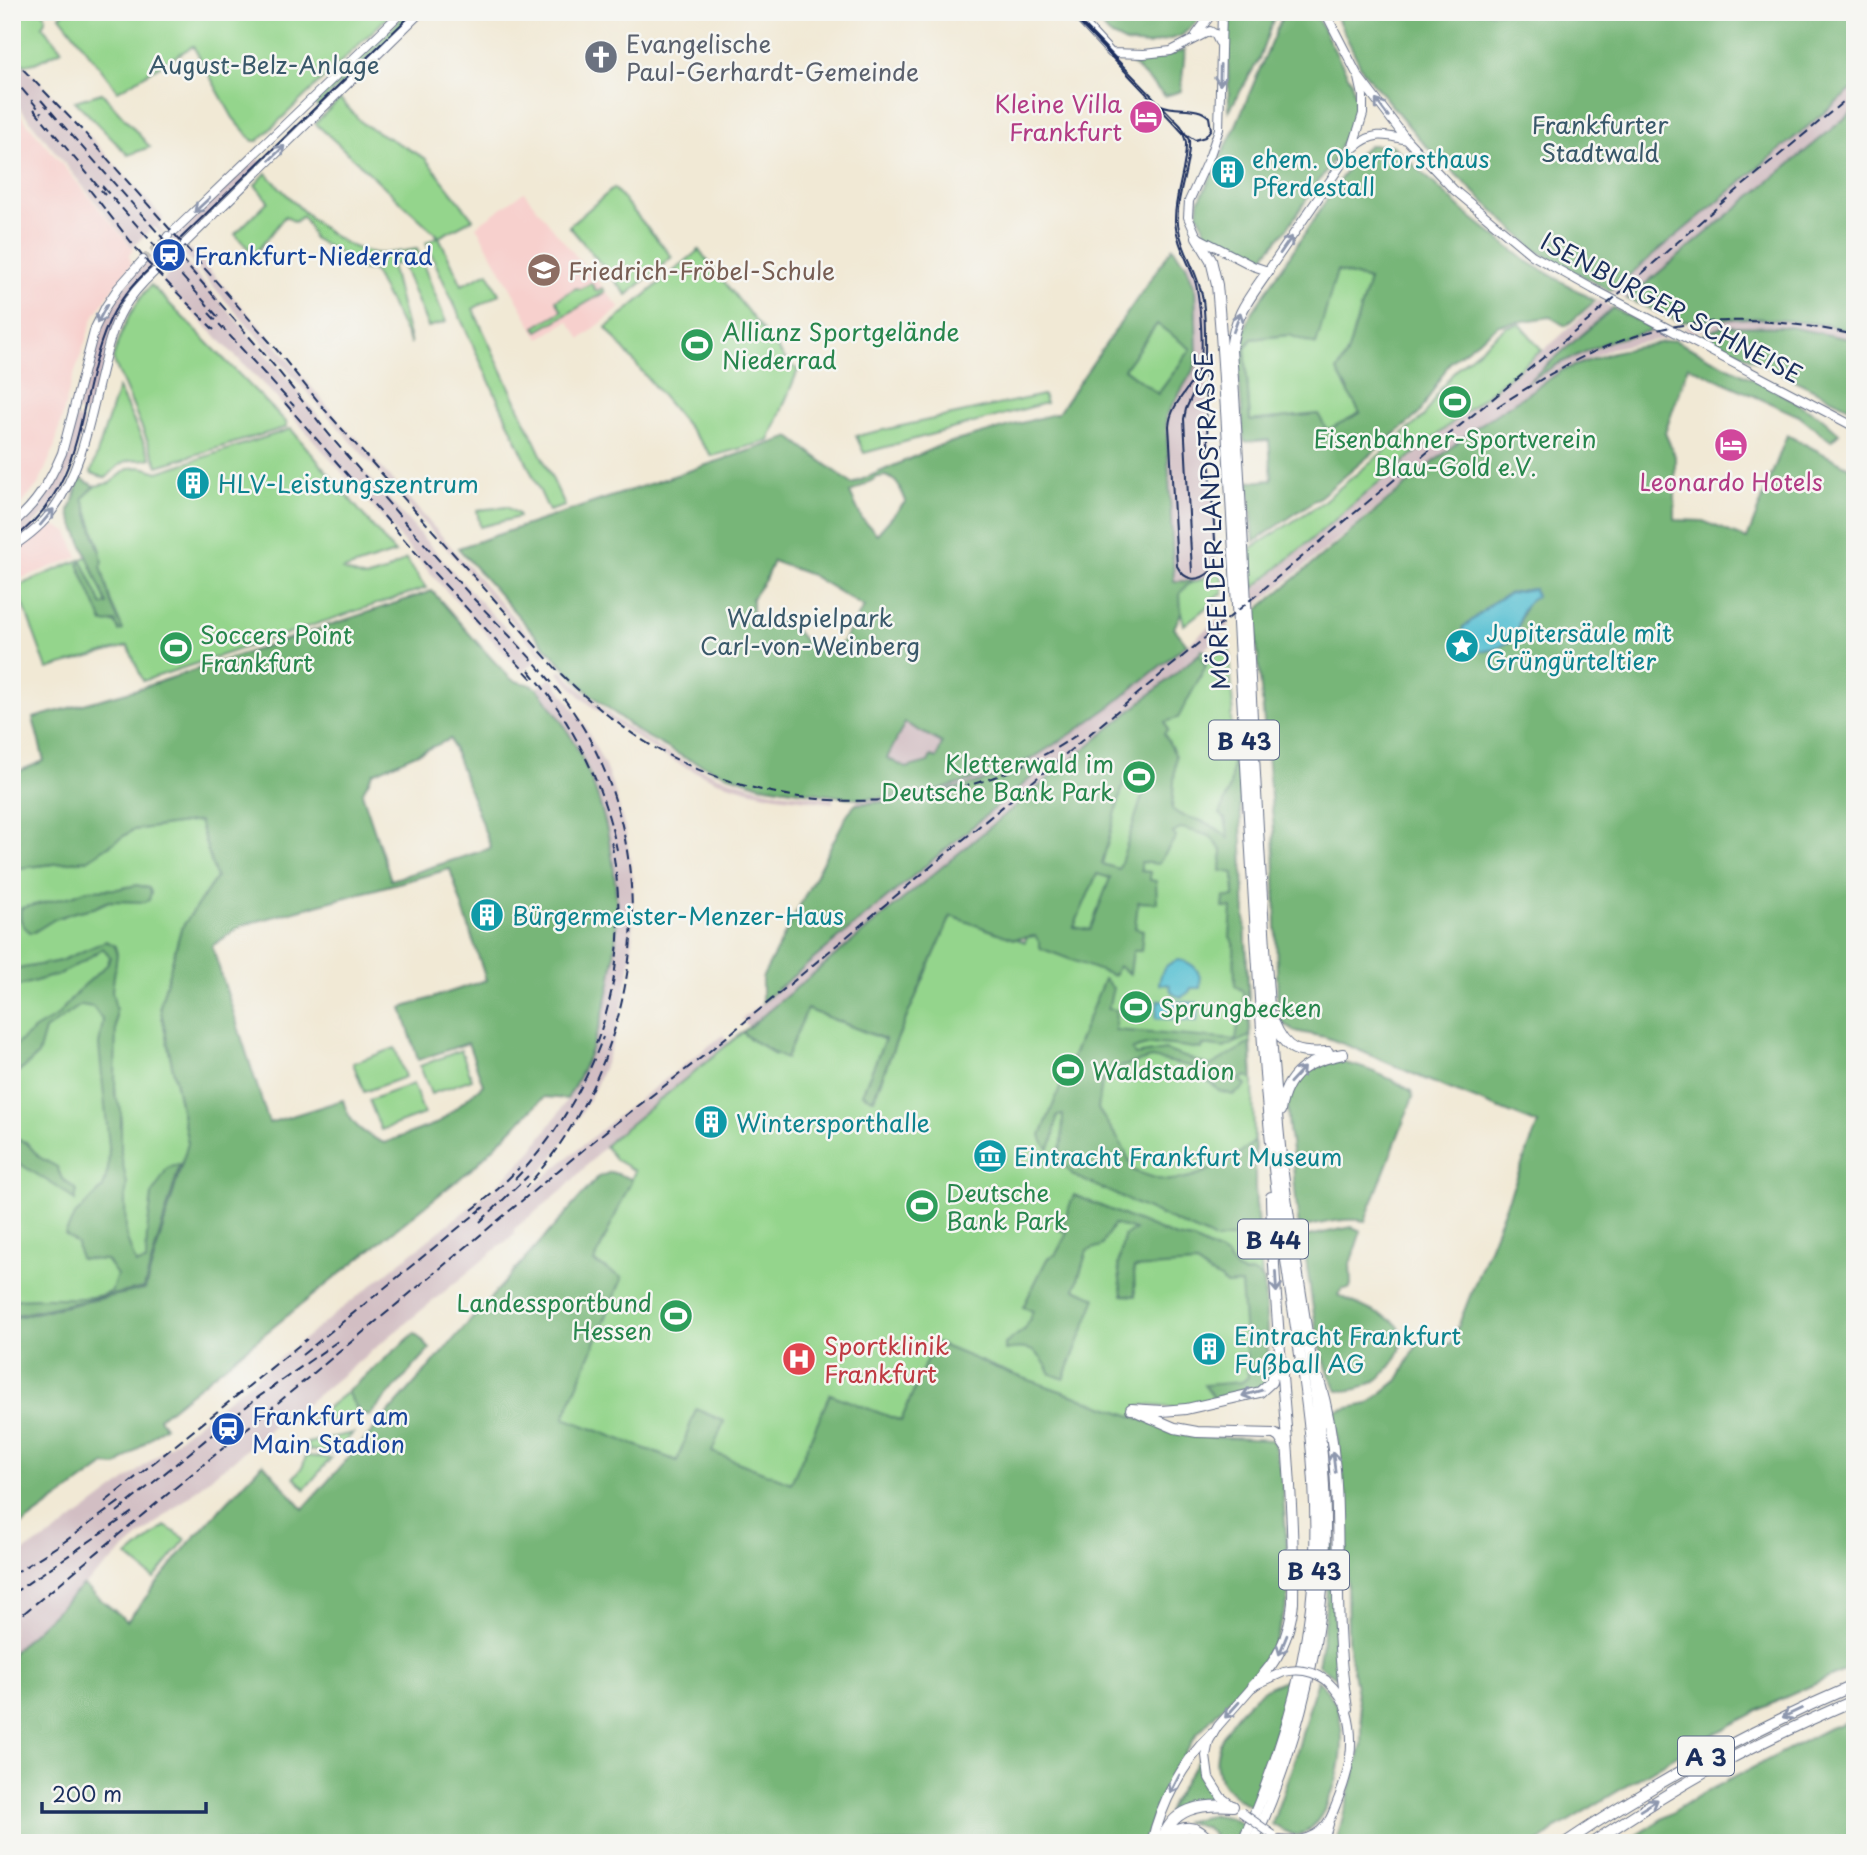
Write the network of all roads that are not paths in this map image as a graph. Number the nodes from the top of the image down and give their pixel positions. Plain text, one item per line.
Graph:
1 (402, 12) edge
2 (421, 12) edge
3 (1073, 12) edge
4 (1213, 12) edge
5 (1222, 12) edge
6 (1325, 12) edge
7 (1192, 39) junction
8 (1221, 46) junction
9 (1358, 75) junction
10 (1406, 140) junction
11 (1352, 149) junction
12 (169, 235) tunnel mouth
13 (1197, 237) junction
14 (180, 247) tunnel mouth
15 (143, 260) tunnel mouth
16 (1268, 271) junction
17 (154, 272) tunnel mouth
18 (71, 418) junction
19 (1855, 427) edge
20 (88, 429) junction
21 (12, 524) edge
22 (12, 547) edge
23 (1270, 1016) junction
24 (1278, 1122) junction
25 (1270, 1140) junction
26 (1279, 1338) junction
27 (1311, 1354) junction
28 (1289, 1452) junction
29 (1855, 1685) edge
30 (1253, 1686) junction
31 (1855, 1700) edge
32 (1347, 1709) junction
33 (1212, 1734) junction
34 (1237, 1809) junction
35 (1331, 1817) junction
36 (1162, 1839) edge
37 (1279, 1839) edge
38 (1152, 1843) edge
39 (1211, 1843) edge
40 (1242, 1843) edge
41 (1253, 1843) edge
42 (1322, 1843) edge
43 (1565, 1843) edge
44 (1592, 1843) edge

1 -> 12 main road
14 -> 2 main road
3 - 7 main road
4 - 7 main road
5 - 8 main road, B 43
6 - 9 main road, ISENBURGER SCHNEISE / B 43
7 - 8 main road
8 -> 13 main road, B 43
10 -> 9 main road, ISENBURGER SCHNEISE
9 - 11 main road, B 43
10 - 11 main road
10 - 19 main road, ISENBURGER SCHNEISE
16 -> 11 main road, B 43
13 - 16 main road
13 - 25 highway, MÖRFELDER LANDSTRASSE / B 43
15 -> 18 main road
23 -> 16 highway, MÖRFELDER LANDSTRASSE / B 43
17 - 20 main road
18 - 20 main road
18 - 21 main road
22 -> 20 main road
23 - 24 highway, MÖRFELDER LANDSTRASSE / B 43
24 -> 23 highway
24 - 27 highway, MÖRFELDER LANDSTRASSE / B 43
25 -> 26 highway, B 44
25 - 40 highway, MÖRFELDER LANDSTRASSE / B 43
26 - 28 highway, B 44
26 -> 28 highway
32 -> 27 highway, B 44
27 - 41 highway, MÖRFELDER LANDSTRASSE / B 43
28 -> 30 highway, B 44
29 -> 43 highway, A 3
30 - 32 main road, B 44, bridge
30 -> 33 main road, B 44
44 -> 31 highway, A 3
32 - 35 main road, B 44
33 - 34 main road, B 44
33 -> 38 highway
34 - 36 highway
34 - 37 main road, B 44, bridge
35 - 37 main road, B 44
35 - 42 main road, B 44
36 - 39 highway

